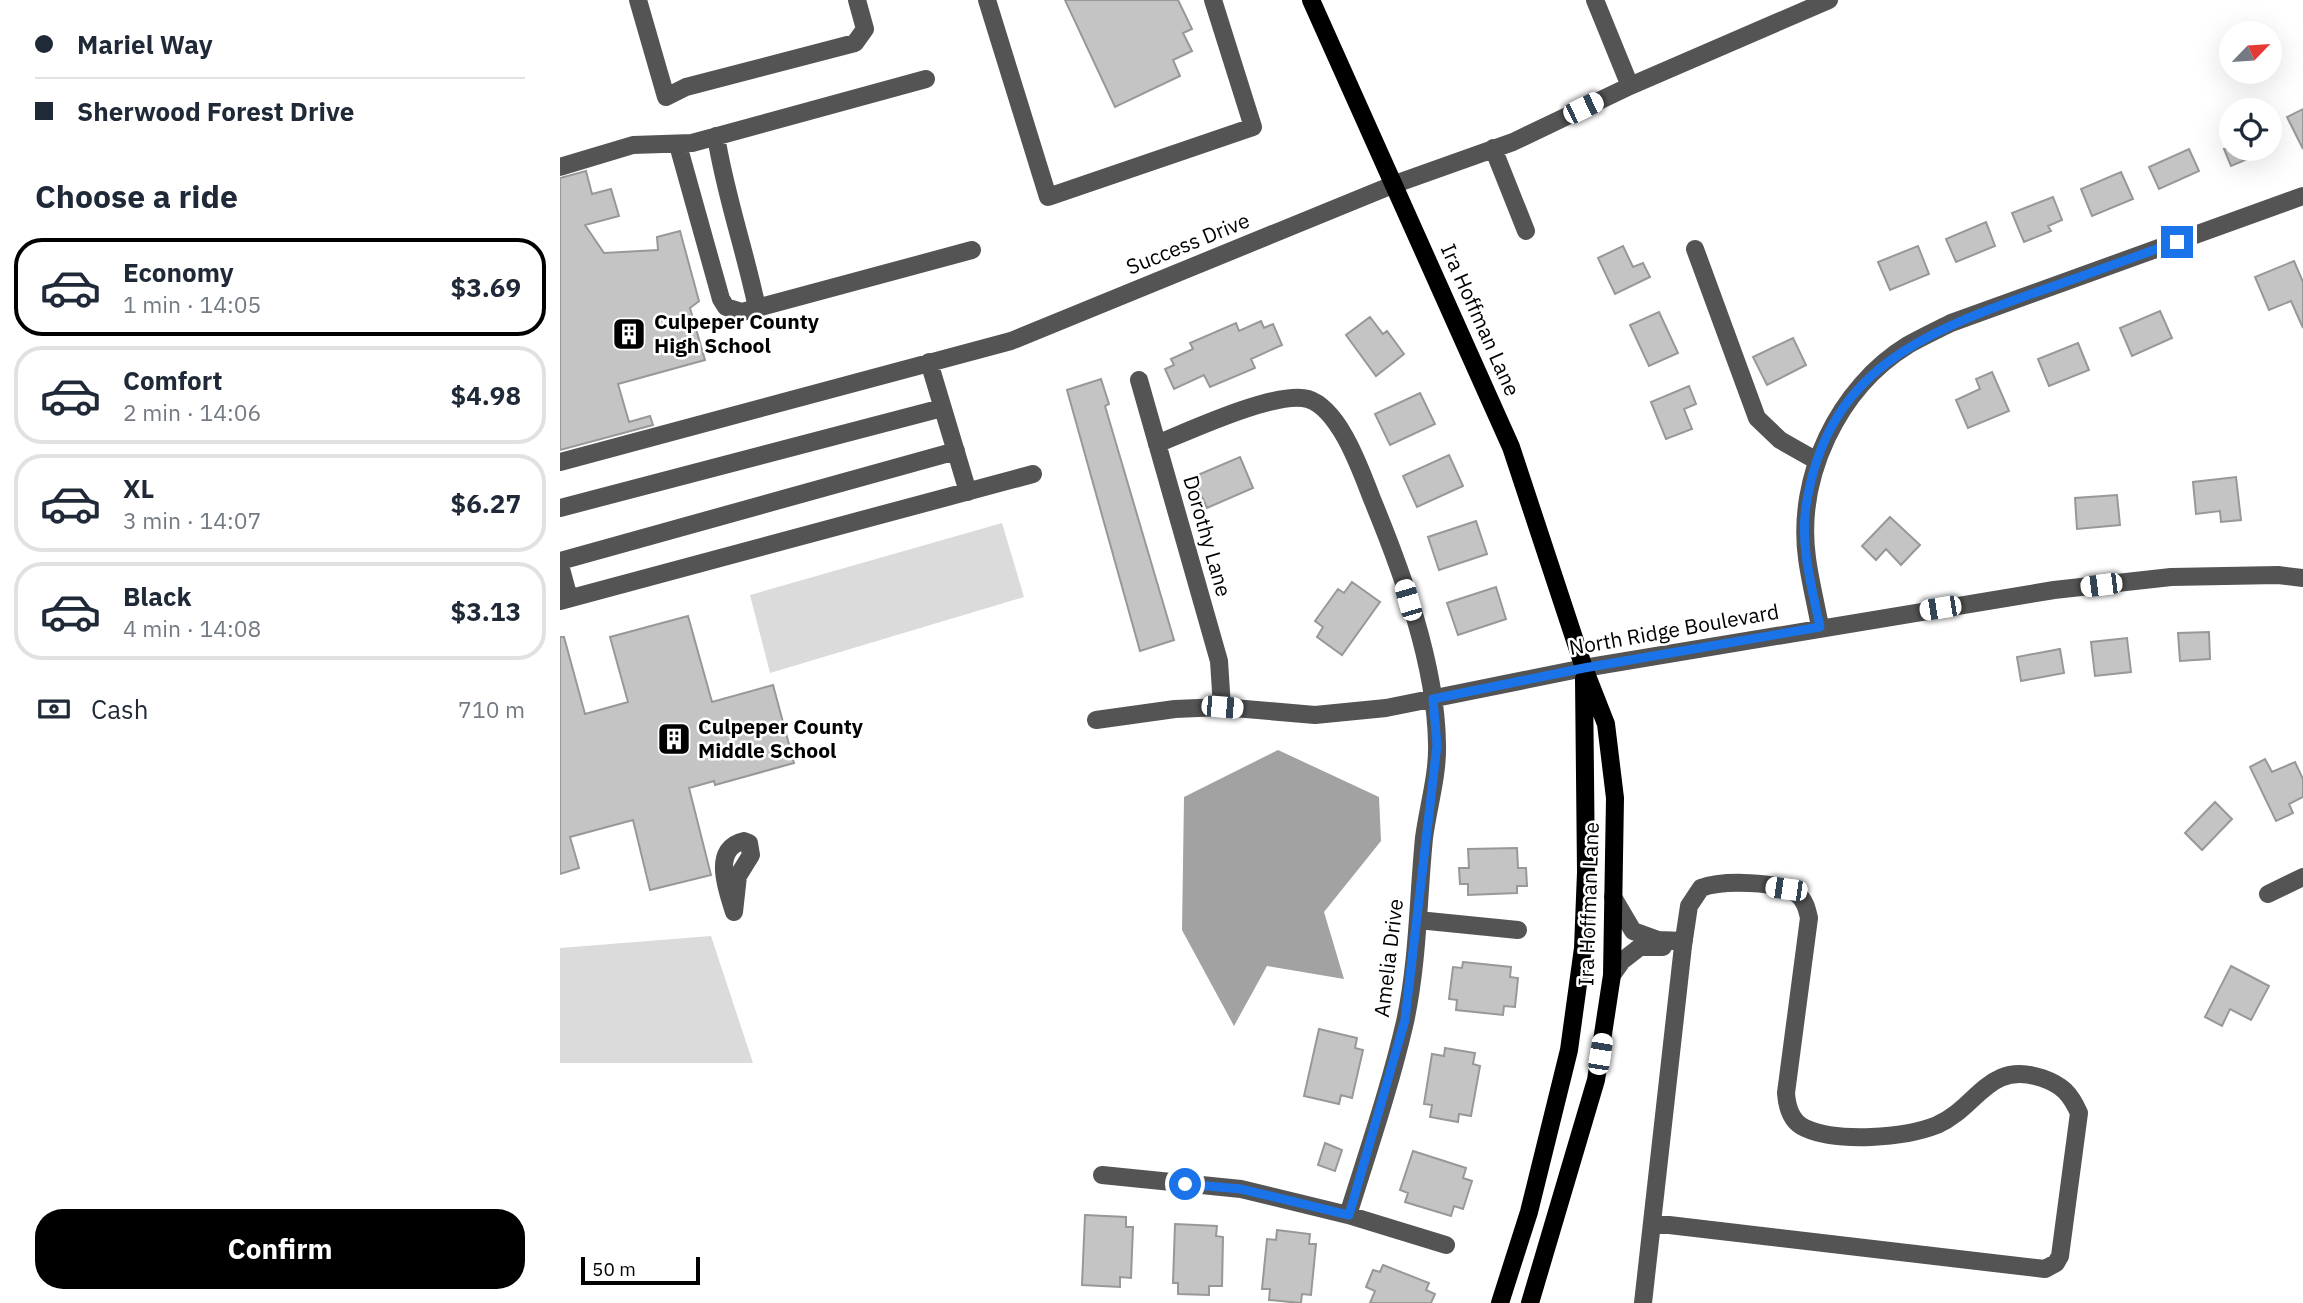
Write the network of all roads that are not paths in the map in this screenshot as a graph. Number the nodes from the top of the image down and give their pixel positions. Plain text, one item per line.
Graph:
1 (638, 0) edge
2 (857, 0) edge
3 (987, 0) edge
4 (1213, 0) edge
5 (1311, 0) edge
6 (1595, 0) edge
7 (1829, 0) edge
8 (926, 79) dead end
9 (1630, 86) junction
10 (716, 136) junction
11 (678, 145) junction
12 (1493, 148) junction
13 (560, 167) edge
14 (1395, 184) junction
15 (2303, 197) edge
16 (1526, 231) dead end
17 (1695, 249) dead end
18 (972, 250) dead end
19 (757, 308) junction
20 (929, 362) junction
21 (1139, 380) dead end
22 (942, 408) junction
23 (1157, 444) junction
24 (956, 451) junction
25 (1817, 461) junction
26 (560, 462) edge
27 (1033, 474) dead end
28 (968, 492) junction
29 (560, 508) edge
30 (560, 563) edge
31 (2303, 578) edge
32 (564, 600) edge
33 (1820, 627) junction
34 (1584, 668) junction
35 (1433, 699) junction
36 (1222, 707) junction
37 (1096, 720) dead end
38 (2303, 877) edge
39 (2268, 894) dead end
40 (1613, 897) junction
41 (1418, 920) junction
42 (1518, 930) dead end
43 (1684, 946) junction
44 (1612, 975) junction
45 (1102, 1175) dead end
46 (1349, 1215) junction
47 (1652, 1223) junction
48 (1446, 1245) dead end
49 (1500, 1303) edge
50 (1530, 1303) edge
51 (1643, 1303) edge

1 - 2 street
3 - 4 street
5 - 14 main road, Ira Hoffman Lane
6 - 9 street
7 - 9 street, Success Drive
8 - 10 street
9 - 12 street, Success Drive
10 - 11 street
10 - 19 street
11 - 13 street
11 - 19 street
12 - 14 street, Success Drive
12 - 16 street
14 - 20 street, Success Drive
14 - 34 main road, Ira Hoffman Lane
15 - 25 street
17 - 25 street
18 - 19 street
20 - 22 street
20 - 26 street, Success Drive
21 - 23 street, Dorothy Lane
22 - 24 street
22 - 29 street
23 - 35 street, Amelia Drive
23 - 36 street, Dorothy Lane
24 - 28 street
24 - 30 street
25 - 33 street
27 - 28 street
28 - 32 street
30 - 32 street
31 - 33 street, North Ridge Boulevard
33 - 34 street, North Ridge Boulevard
34 - 35 street, North Ridge Boulevard
34 - 40 main road, Ira Hoffman Lane
34 - 49 main road, Ira Hoffman Lane
35 - 36 street, North Ridge Boulevard
35 - 41 street, Amelia Drive
36 - 37 street, North Ridge Boulevard
38 - 39 street
40 - 43 street
40 - 44 main road, Ira Hoffman Lane
41 - 42 street
41 - 46 street, Amelia Drive
43 - 44 street
43 - 47 street
43 - 47 street
44 - 50 main road, Ira Hoffman Lane
45 - 46 street
46 - 48 street
47 - 51 street

